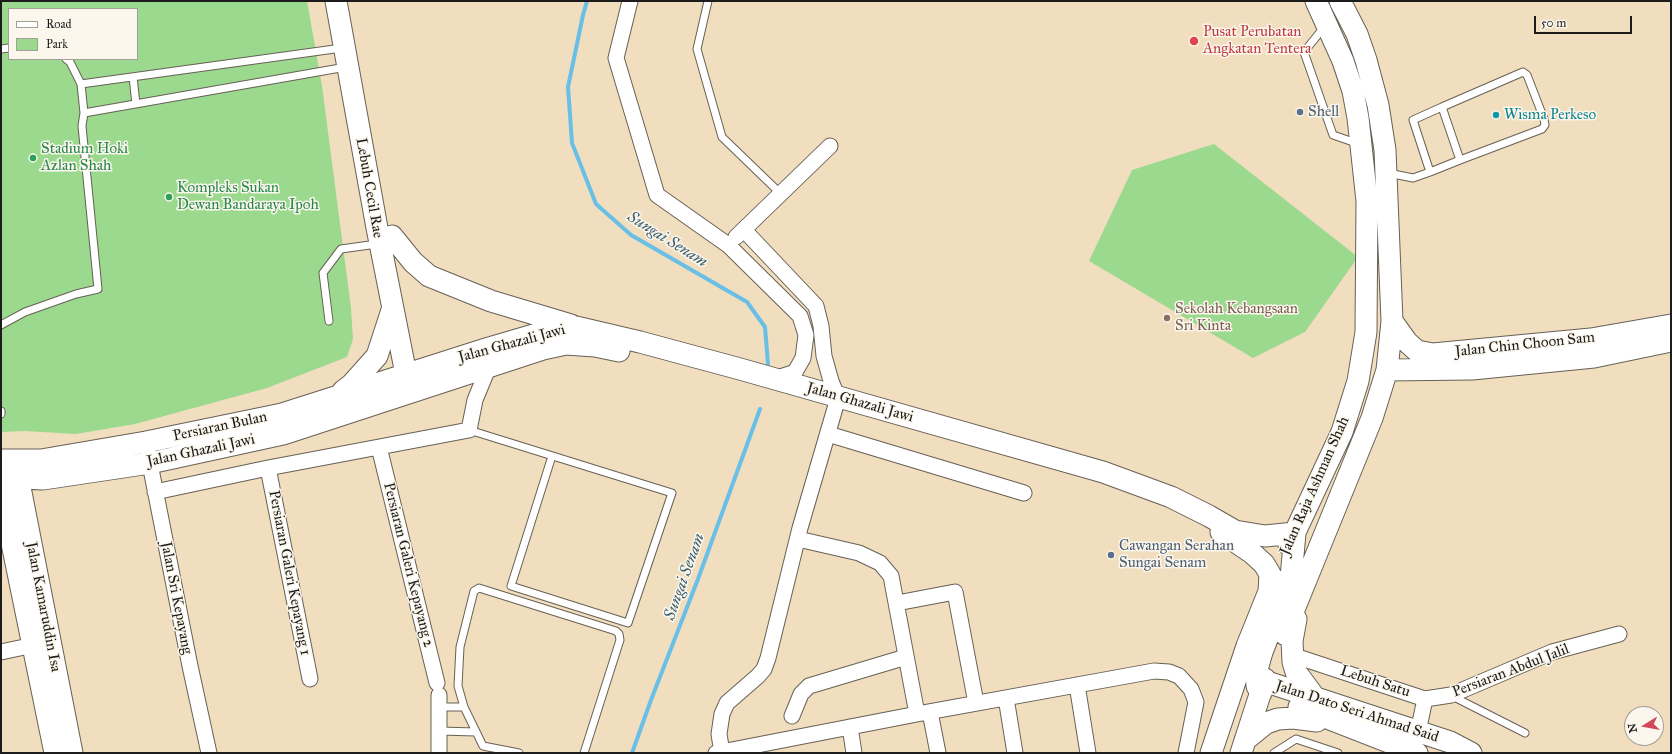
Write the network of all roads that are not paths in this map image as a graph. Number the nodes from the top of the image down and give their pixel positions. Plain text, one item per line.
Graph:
1 (336, 1) edge
2 (345, 1) edge
3 (630, 1) edge
4 (708, 1) edge
5 (1316, 1) edge
6 (1340, 1) edge
7 (1327, 24) junction
8 (350, 57) junction
9 (67, 60) edge
10 (133, 77) junction
11 (81, 84) junction
12 (136, 104) junction
13 (1442, 107) junction
14 (84, 113) junction
15 (1361, 145) junction
16 (830, 146) dead end
17 (1460, 160) junction
18 (1386, 172) junction
19 (1430, 172) junction
20 (781, 194) junction
21 (744, 230) junction
22 (386, 239) junction
23 (728, 245) junction
24 (1366, 265) junction
25 (392, 309) junction
26 (329, 321) dead end
27 (1392, 321) junction
28 (1, 325) edge
29 (1671, 325) edge
30 (572, 336) junction
31 (1671, 341) edge
32 (1592, 348) junction
33 (489, 366) junction
34 (1387, 370) junction
35 (1437, 370) junction
36 (413, 373) junction
37 (774, 379) junction
38 (336, 396) junction
39 (837, 402) junction
40 (349, 412) junction
41 (1372, 418) junction
42 (469, 430) junction
43 (828, 434) junction
44 (146, 442) junction
45 (379, 447) junction
46 (552, 456) junction
47 (150, 463) junction
48 (268, 468) junction
49 (10, 469) edge
50 (1, 490) edge
51 (155, 492) junction
52 (1024, 493) dead end
53 (1, 519) edge
54 (1295, 533) junction
55 (798, 539) junction
56 (5, 544) edge
57 (17, 564) junction
58 (1269, 591) junction
59 (1299, 598) junction
60 (897, 603) junction
61 (1619, 634) dead end
62 (34, 645) junction
63 (1, 652) edge
64 (1292, 655) junction
65 (906, 657) junction
66 (310, 679) dead end
67 (1077, 685) junction
68 (1260, 687) junction
69 (439, 695) junction
70 (1452, 696) junction
71 (1006, 698) junction
72 (1316, 699) junction
73 (1425, 699) junction
74 (976, 703) junction
75 (464, 707) junction
76 (924, 713) junction
77 (792, 716) dead end
78 (1352, 727) junction
79 (850, 728) junction
80 (439, 731) junction
81 (476, 732) junction
82 (1418, 732) junction
83 (1525, 733) dead end
84 (1243, 747) edge
85 (1399, 749) edge
86 (55, 753) edge
87 (72, 753) edge
88 (209, 753) edge
89 (439, 753) edge
90 (519, 753) edge
91 (584, 753) edge
92 (720, 753) edge
93 (854, 753) edge
94 (938, 753) edge
95 (1015, 753) edge
96 (1088, 753) edge
97 (1186, 753) edge
98 (1210, 753) edge
99 (1224, 753) edge
100 (1274, 753) edge
101 (1338, 753) edge
102 (1471, 753) edge

1 - 8 street, Lebuh Cecil Rae
2 - 8 street, Lebuh Cecil Rae
3 - 23 street
4 - 20 lane
5 - 7 street, Jalan Raja Ashman Shah
6 - 18 street, Jalan Raja Ashman Shah
7 - 15 street, Jalan Raja Ashman Shah
7 - 15 lane
8 - 10 lane
8 - 12 lane
8 - 22 street, Lebuh Cecil Rae
8 - 22 street, Lebuh Cecil Rae
9 - 11 lane
10 - 11 lane
10 - 12 lane
11 - 14 lane
12 - 14 lane
13 - 17 lane
13 - 17 lane
13 - 19 lane
14 - 28 lane
15 - 24 street, Jalan Raja Ashman Shah
16 - 20 street
17 - 19 lane
18 - 19 lane
18 - 27 street, Jalan Raja Ashman Shah
20 - 21 street
21 - 23 street
21 - 39 street
22 - 25 street, Lebuh Cecil Rae
22 - 26 lane
22 - 30 street
22 - 36 street, Lebuh Cecil Rae
23 - 37 street
24 - 34 street
24 - 54 street, Jalan Raja Ashman Shah
25 - 36 street, Lebuh Cecil Rae
25 - 38 street
27 - 32 street, Jalan Chin Choon Sam
27 - 34 street, Jalan Raja Ashman Shah
29 - 32 street, Jalan Chin Choon Sam
30 - 33 street, Jalan Ghazali Jawi
30 - 36 street, Jalan Ghazali Jawi
30 - 37 street, Jalan Ghazali Jawi
30 - 39 street, Jalan Ghazali Jawi
31 - 32 street, Jalan Chin Choon Sam
32 - 35 street, Jalan Chin Choon Sam
33 - 40 street, Jalan Ghazali Jawi
33 - 42 street
34 - 35 street, Jalan Chin Choon Sam
34 - 41 street, Jalan Raja Ashman Shah
35 - 41 street
36 - 38 street, Persiaran Bulan
36 - 40 street
37 - 39 street, Jalan Ghazali Jawi
38 - 44 street, Persiaran Bulan
39 - 43 street
39 - 54 street, Jalan Ghazali Jawi
39 - 58 street
40 - 47 street, Jalan Ghazali Jawi
41 - 59 street, Jalan Raja Ashman Shah
42 - 45 street
42 - 46 lane
43 - 52 street
43 - 55 street
44 - 47 street, Jalan Sri Kepayang
44 - 49 street, Persiaran Bulan
45 - 48 street
45 - 69 street, Persiaran Galeri Kepayang 2
46 - 46 lane
47 - 49 street, Jalan Ghazali Jawi
47 - 51 street, Jalan Sri Kepayang
48 - 51 street
48 - 66 street, Persiaran Galeri Kepayang 1
49 - 87 street, Jalan Kamaruddin Isa
50 - 57 street, Jalan Kamaruddin Isa
51 - 88 street, Jalan Sri Kepayang
53 - 56 street
54 - 58 street, Jalan Raja Ashman Shah
54 - 68 street
55 - 60 street
55 - 92 street
56 - 57 street
57 - 62 street, Jalan Kamaruddin Isa
58 - 98 street, Jalan Raja Ashman Shah
59 - 64 street
59 - 68 street, Jalan Raja Ashman Shah
60 - 65 street
60 - 74 street
61 - 70 street, Persiaran Abdul Jalil
62 - 63 street
62 - 86 street, Jalan Kamaruddin Isa
64 - 72 street
64 - 73 street, Lebuh Satu
65 - 76 street
65 - 77 street
67 - 71 street
67 - 96 street
67 - 97 street
68 - 72 street, Jalan Dato Seri Ahmad Said
68 - 78 street, Jalan Dato Seri Ahmad Said
68 - 84 street, Jalan Raja Ashman Shah
68 - 99 street
69 - 75 lane
69 - 80 street, Persiaran Galeri Kepayang 2
70 - 73 street, Persiaran Abdul Jalil
70 - 83 lane
71 - 74 street
71 - 95 street
72 - 82 street, Jalan Dato Seri Ahmad Said
73 - 82 street, Lebuh Satu
74 - 76 street
75 - 81 lane
75 - 91 lane
76 - 79 street
76 - 94 street
78 - 84 street
78 - 85 street, Jalan Dato Seri Ahmad Said
79 - 92 street
79 - 93 street
80 - 81 lane
80 - 89 street, Persiaran Galeri Kepayang 2
81 - 90 lane
82 - 102 street, Jalan Dato Seri Ahmad Said
100 - 101 lane

